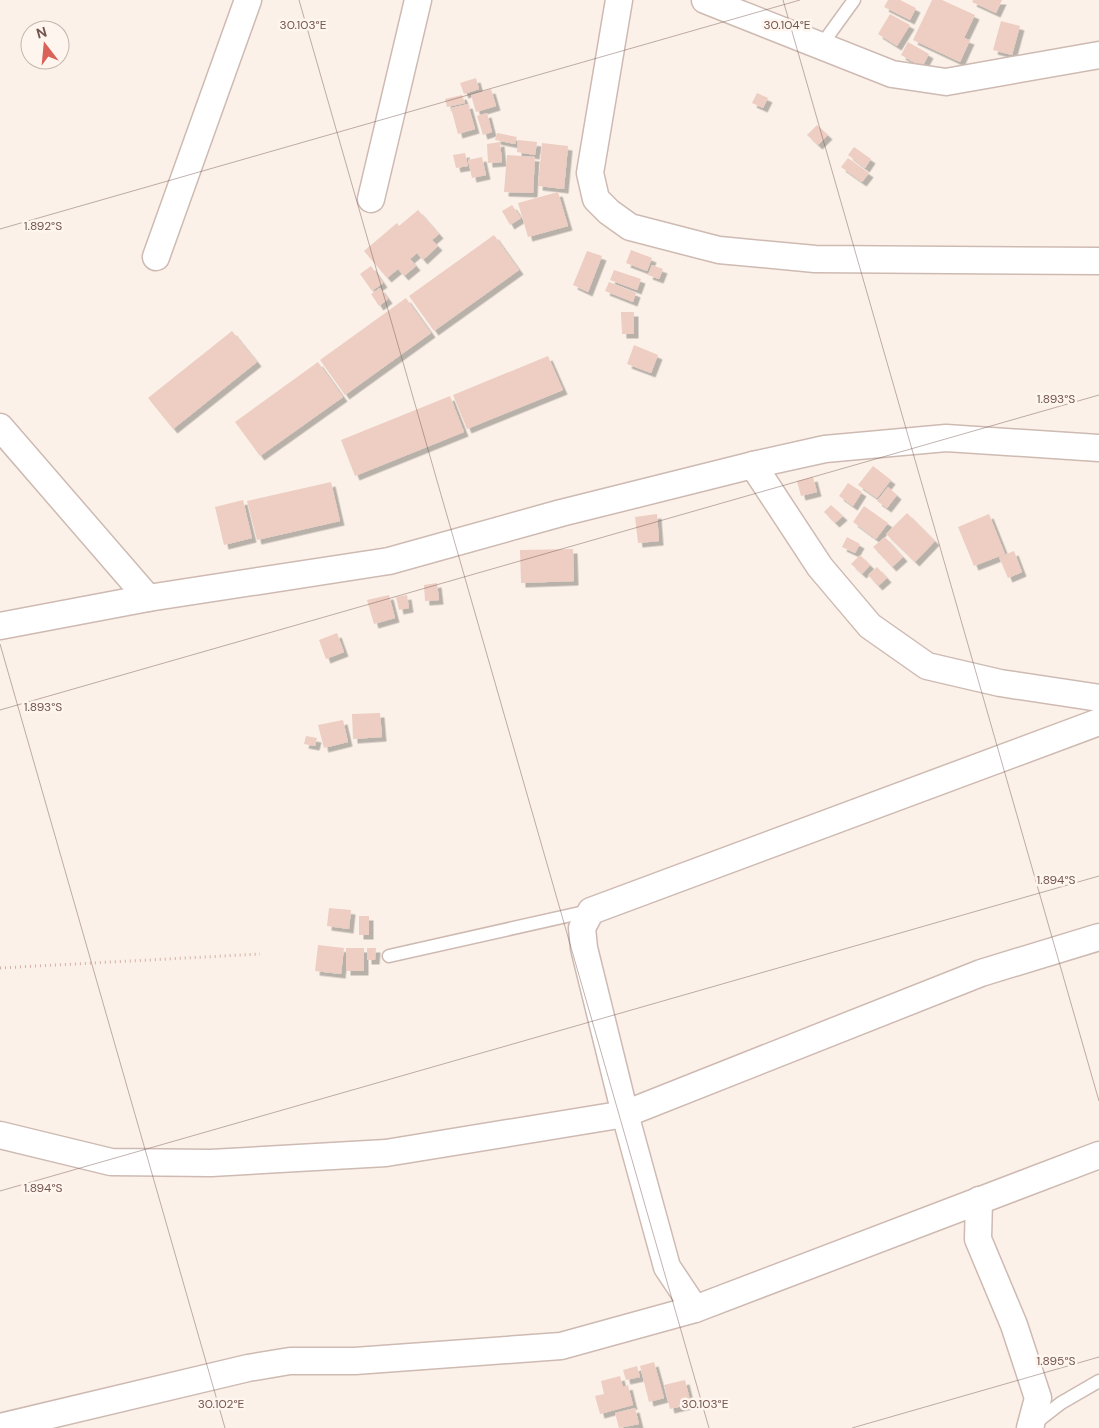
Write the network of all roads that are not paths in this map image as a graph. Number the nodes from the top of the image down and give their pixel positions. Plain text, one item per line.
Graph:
1 (248, 0) edge
2 (418, 0) edge
3 (619, 0) edge
4 (704, 0) edge
5 (854, 0) edge
6 (820, 47) junction
7 (1099, 55) edge
8 (371, 199) dead end
9 (156, 257) dead end
10 (1099, 261) edge
11 (0, 427) edge
12 (1099, 448) edge
13 (753, 465) junction
14 (148, 598) junction
15 (0, 626) edge
16 (1099, 698) edge
17 (1099, 722) edge
18 (591, 911) junction
19 (1099, 937) edge
20 (389, 956) dead end
21 (624, 1114) junction
22 (0, 1135) edge
23 (1099, 1155) edge
24 (979, 1200) junction
25 (695, 1309) junction
26 (1099, 1382) edge
27 (0, 1427) edge
28 (1030, 1428) edge

1 - 9 street
2 - 8 street
3 - 10 street
4 - 6 street
5 - 6 lane
6 - 7 street
11 - 14 street
12 - 13 street
13 - 14 street
13 - 16 street
14 - 15 street
17 - 18 street
18 - 20 lane
18 - 21 street
19 - 21 street
21 - 22 street
21 - 25 street
23 - 24 street
24 - 25 street
24 - 28 street
25 - 27 street
26 - 28 lane

